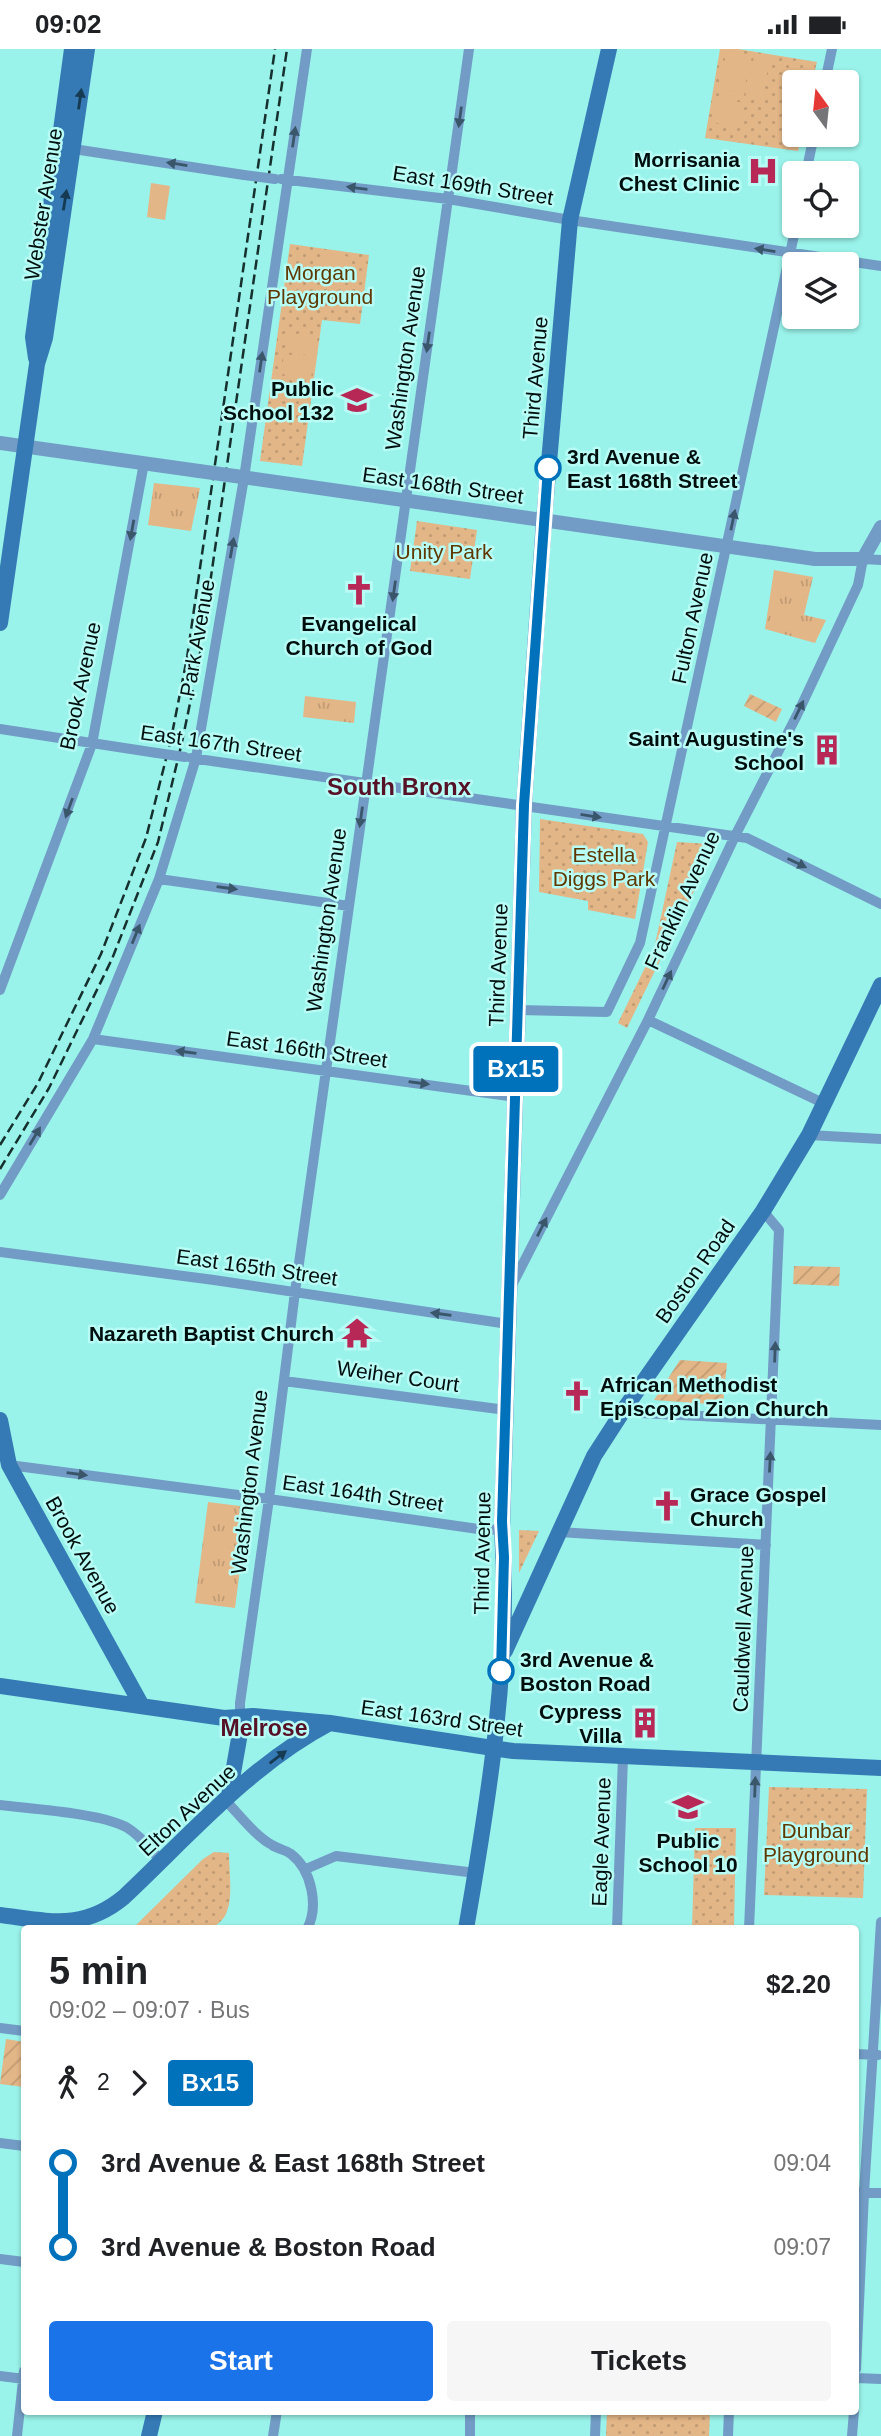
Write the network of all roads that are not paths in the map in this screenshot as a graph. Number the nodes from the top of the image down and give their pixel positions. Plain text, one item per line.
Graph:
1 (72, 49) edge
2 (87, 49) edge
3 (307, 49) edge
4 (469, 49) edge
5 (609, 49) edge
6 (832, 49) edge
7 (828, 70) edge
8 (65, 148) junction
9 (288, 179) junction
10 (448, 199) junction
11 (570, 220) junction
12 (782, 253) edge
13 (859, 263) edge
14 (881, 266) edge
15 (782, 291) edge
16 (0, 443) edge
17 (25, 447) junction
18 (144, 463) junction
19 (240, 477) junction
20 (407, 501) junction
21 (544, 520) junction
22 (881, 527) edge
23 (727, 547) junction
24 (863, 559) junction
25 (881, 560) edge
26 (0, 623) edge
27 (0, 729) edge
28 (92, 744) junction
29 (190, 758) junction
30 (366, 783) junction
31 (524, 805) junction
32 (667, 827) junction
33 (735, 836) junction
34 (159, 879) junction
35 (881, 904) edge
36 (349, 906) junction
37 (881, 985) edge
38 (0, 990) edge
39 (518, 1010) junction
40 (648, 1020) junction
41 (93, 1039) junction
42 (327, 1071) junction
43 (515, 1097) junction
44 (823, 1103) junction
45 (809, 1135) junction
46 (881, 1139) edge
47 (0, 1195) edge
48 (763, 1211) junction
49 (0, 1252) edge
50 (511, 1288) junction
51 (295, 1292) junction
52 (508, 1324) junction
53 (284, 1381) junction
54 (625, 1408) junction
55 (506, 1410) junction
56 (0, 1420) edge
57 (772, 1420) junction
58 (881, 1425) edge
59 (9, 1465) junction
60 (269, 1499) junction
61 (502, 1529) junction
62 (559, 1532) junction
63 (765, 1545) junction
64 (538, 1577) junction
65 (502, 1598) junction
66 (501, 1658) junction
67 (0, 1686) edge
68 (142, 1706) junction
69 (240, 1717) junction
70 (330, 1723) junction
71 (494, 1748) junction
72 (623, 1756) junction
73 (756, 1762) junction
74 (881, 1768) edge
75 (227, 1798) junction
76 (0, 1805) edge
77 (162, 1862) junction
78 (306, 1869) junction
79 (476, 1873) junction
80 (0, 1915) edge
81 (881, 1922) edge
82 (78, 1925) edge
83 (309, 1925) edge
84 (467, 1925) edge
85 (617, 1925) edge
86 (749, 1925) edge
87 (0, 2028) edge
88 (21, 2031) edge
89 (859, 2054) edge
90 (877, 2055) edge
91 (0, 2143) edge
92 (21, 2146) edge
93 (860, 2192) edge
94 (881, 2193) edge
95 (859, 2236) edge
96 (0, 2259) edge
97 (21, 2262) edge
98 (0, 2376) edge
99 (859, 2378) edge
100 (21, 2379) edge
101 (881, 2379) edge
102 (21, 2400) edge
103 (154, 2415) edge
104 (276, 2415) edge
105 (470, 2415) edge
106 (596, 2415) edge
107 (729, 2415) edge
108 (854, 2415) edge
109 (16, 2436) edge
110 (149, 2436) edge
111 (273, 2436) edge
112 (470, 2436) edge
113 (595, 2436) edge
114 (728, 2436) edge
115 (852, 2436) edge

1 - 8 main road, Webster Avenue
8 -> 2 main road, Webster Avenue
9 -> 3 street, Park Avenue
4 -> 10 street, Washington Avenue
5 - 11 main road, Third Avenue
6 - 7 street
9 -> 8 street, East 169th Street, bridge
8 - 17 main road, Webster Avenue
10 -> 9 street, East 169th Street
19 -> 9 street, Park Avenue
10 - 11 street, East 169th Street
10 -> 20 street, Washington Avenue
12 -> 11 street, East 169th Street
11 - 21 main road, Third Avenue
13 - 14 street, East 169th Street
23 -> 15 street, Fulton Avenue
16 - 17 street, East 168th Street
17 - 18 street, East 168th Street
17 - 26 main road, Webster Avenue
18 - 19 street, East 168th Street, bridge
18 -> 28 street, Brook Avenue
19 - 20 street, East 168th Street
29 -> 19 street, Park Avenue
20 - 21 street, East 168th Street
20 -> 30 street, Washington Avenue
21 - 23 street, East 168th Street
21 - 31 main road, Third Avenue
22 - 24 street, Franklin Avenue
23 - 24 street, East 168th Street
23 - 32 street, Fulton Avenue
24 - 25 street, East 168th Street
33 -> 24 street, Franklin Avenue
27 - 28 street, East 167th Street
28 - 29 street, East 167th Street, bridge
28 -> 38 street, Brook Avenue
29 - 30 street, East 167th Street
29 - 34 street, Park Avenue
30 - 31 street, East 167th Street
30 -> 36 street, Washington Avenue
31 -> 32 street, East 167th Street
31 - 39 main road, Third Avenue
32 - 33 street, East 167th Street
32 - 39 street, Fulton Avenue
33 -> 35 street, East 167th Street
40 -> 33 street, Franklin Avenue
34 -> 36 street
41 -> 34 street, Park Avenue
36 - 42 street, Washington Avenue
37 - 44 main road, Boston Road
39 - 43 main road, Third Avenue
40 - 44 street
50 -> 40 street, Franklin Avenue
42 -> 41 street, East 166th Street
47 -> 41 street, Park Avenue
42 -> 43 street, East 166th Street
42 - 51 street, Washington Avenue
43 - 50 main road, Third Avenue
44 - 45 main road, Boston Road
45 - 46 street
45 - 48 main road, Boston Road
48 - 54 main road, Boston Road
57 -> 48 street, Cauldwell Avenue
49 - 51 street, East 165th Street
50 - 52 main road, Third Avenue
52 -> 51 street, East 165th Street
51 - 53 street, Washington Avenue
52 - 55 main road, Third Avenue
53 - 55 street, Weiher Court
53 - 60 street, Washington Avenue
54 - 57 street
54 - 62 main road, Boston Road
55 - 61 main road, Third Avenue
56 - 59 main road, Brook Avenue
57 - 58 street
63 -> 57 street, Cauldwell Avenue
59 -> 60 street, East 164th Street
59 - 68 main road, Brook Avenue
60 - 61 street, East 164th Street
60 - 69 street, Washington Avenue
61 - 65 main road, Third Avenue
62 - 63 street
62 - 64 main road, Boston Road
63 - 73 street, Cauldwell Avenue
64 - 65 main road, Boston Road
64 - 66 main road, Boston Road
65 - 66 main road, Third Avenue
66 - 71 main road, Third Avenue
67 - 68 main road, East 163rd Street
68 - 69 main road, East 163rd Street
69 - 70 main road, East 163rd Street
69 - 75 main road, Washington Avenue
70 - 71 main road, East 163rd Street
75 -> 70 main road, Elton Avenue
71 - 72 main road, East 163rd Street
71 - 79 main road, Third Avenue
72 - 73 main road, East 163rd Street
72 - 85 street, Eagle Avenue
73 - 74 main road, East 163rd Street
86 -> 73 street, Cauldwell Avenue
75 - 77 main road, Elton Avenue
75 - 78 street
76 - 77 street
77 - 82 main road, Elton Avenue
78 - 79 street
78 - 83 street
79 - 84 main road, Third Avenue
80 - 82 main road
81 - 90 street
87 - 88 street
89 - 90 street
90 - 93 street
91 - 92 street
93 - 94 street
93 - 95 street
96 - 97 street
98 - 100 street
99 - 101 street
102 - 109 street
103 - 110 main road
104 - 111 street
105 - 112 street
106 - 113 street
107 - 114 street
108 - 115 street

